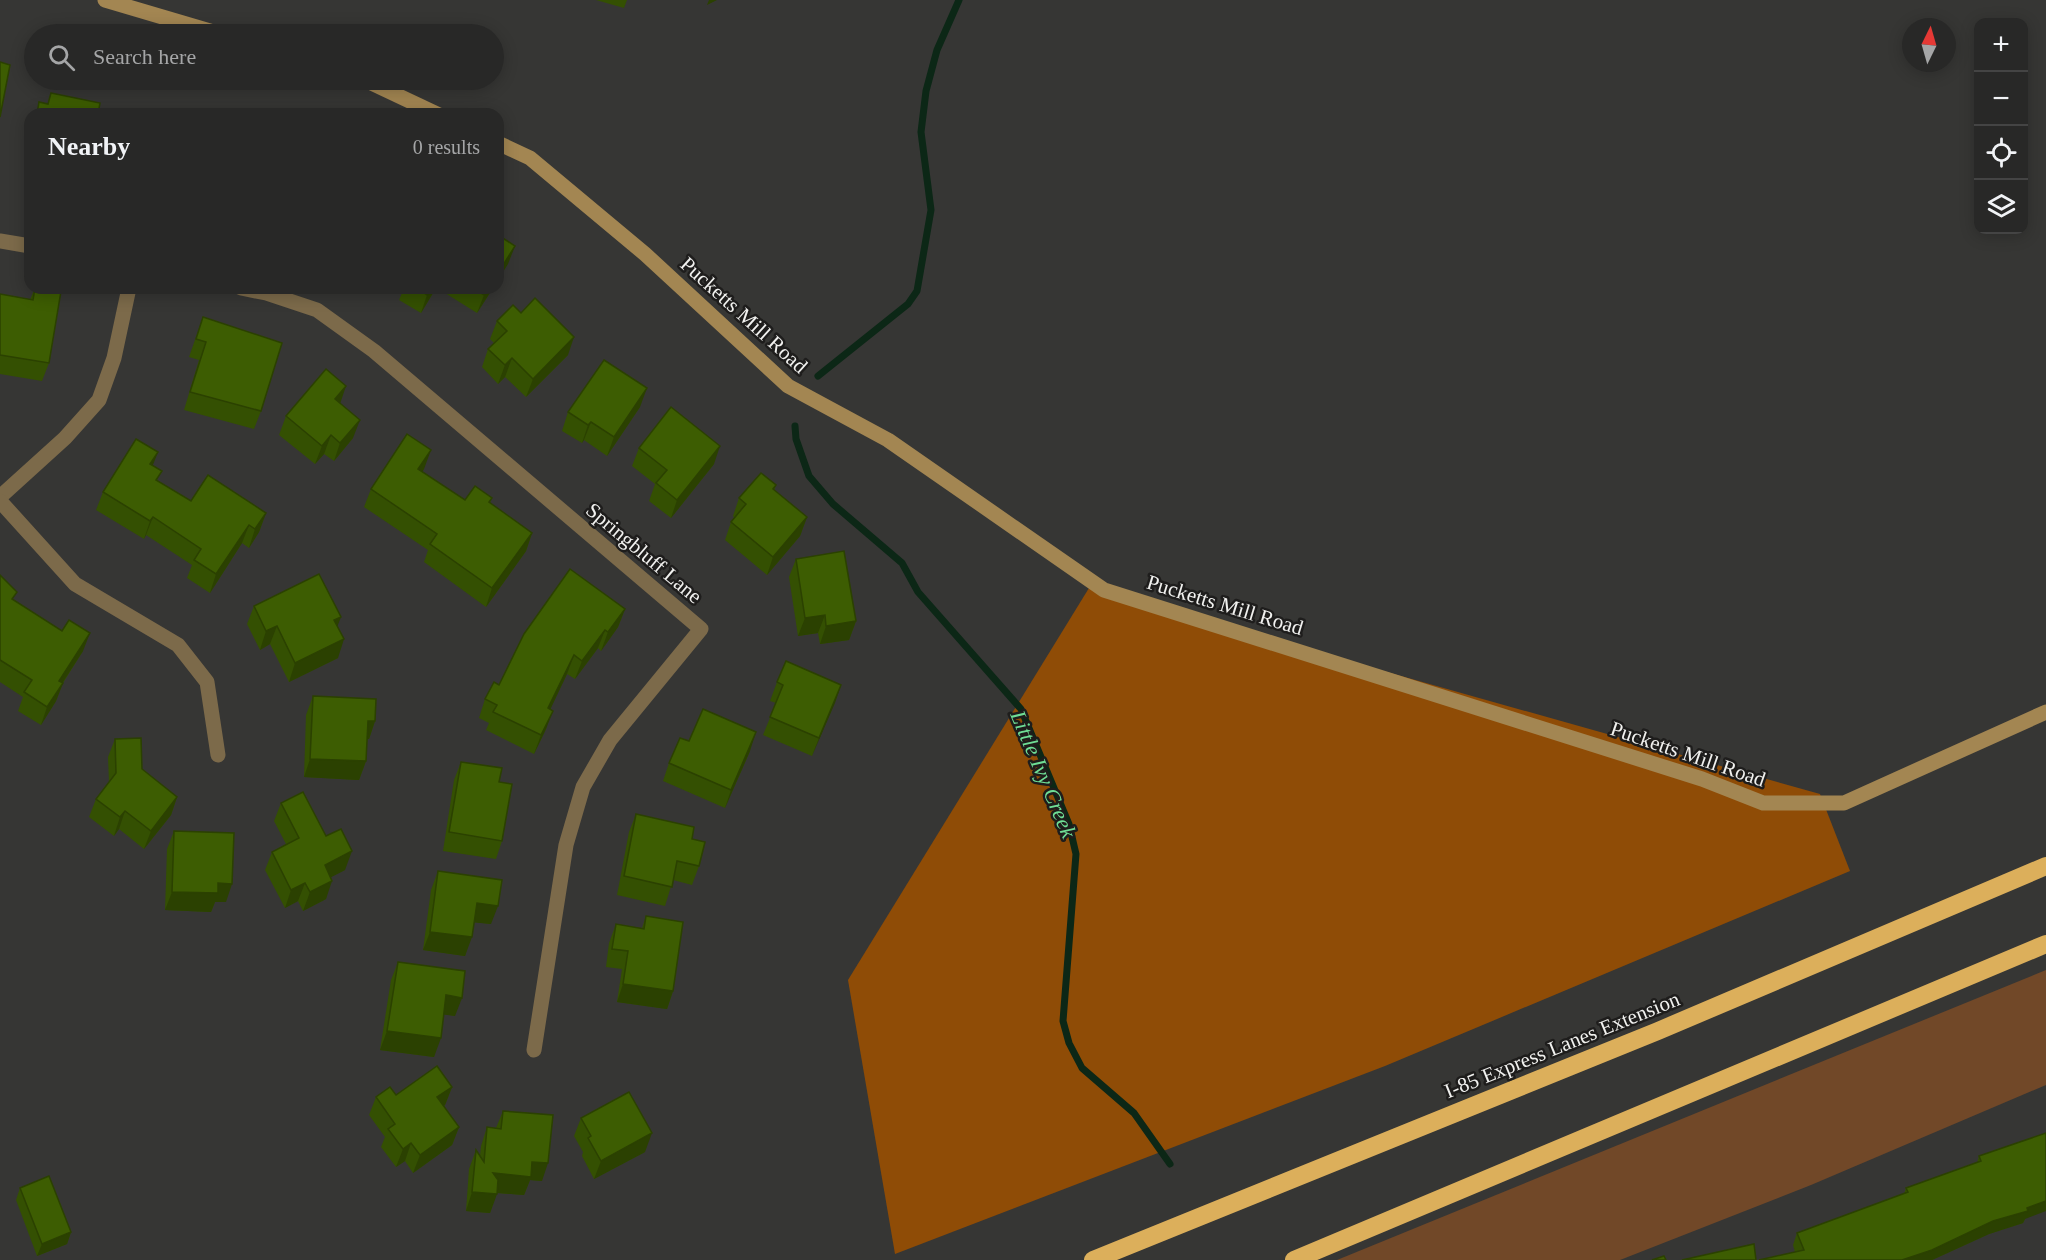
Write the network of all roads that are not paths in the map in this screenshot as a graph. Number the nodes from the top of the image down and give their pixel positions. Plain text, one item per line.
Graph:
1 (105, 0) edge
2 (186, 24) edge
3 (385, 90) edge
4 (424, 108) edge
5 (504, 146) edge
6 (0, 241) edge
7 (24, 245) edge
8 (128, 294) edge
9 (269, 294) edge
10 (0, 499) edge
11 (2046, 712) edge
12 (218, 755) dead end
13 (2046, 866) edge
14 (2046, 944) edge
15 (534, 1050) dead end
16 (1093, 1260) edge
17 (1294, 1260) edge

1 - 2 street
3 - 4 street
5 - 11 street, Pucketts Mill Road
6 - 7 street
8 - 10 street
9 - 15 street, Springbluff Lane
10 - 12 street
13 - 16 highway, I-85 Express Lanes Extension
14 - 17 highway

